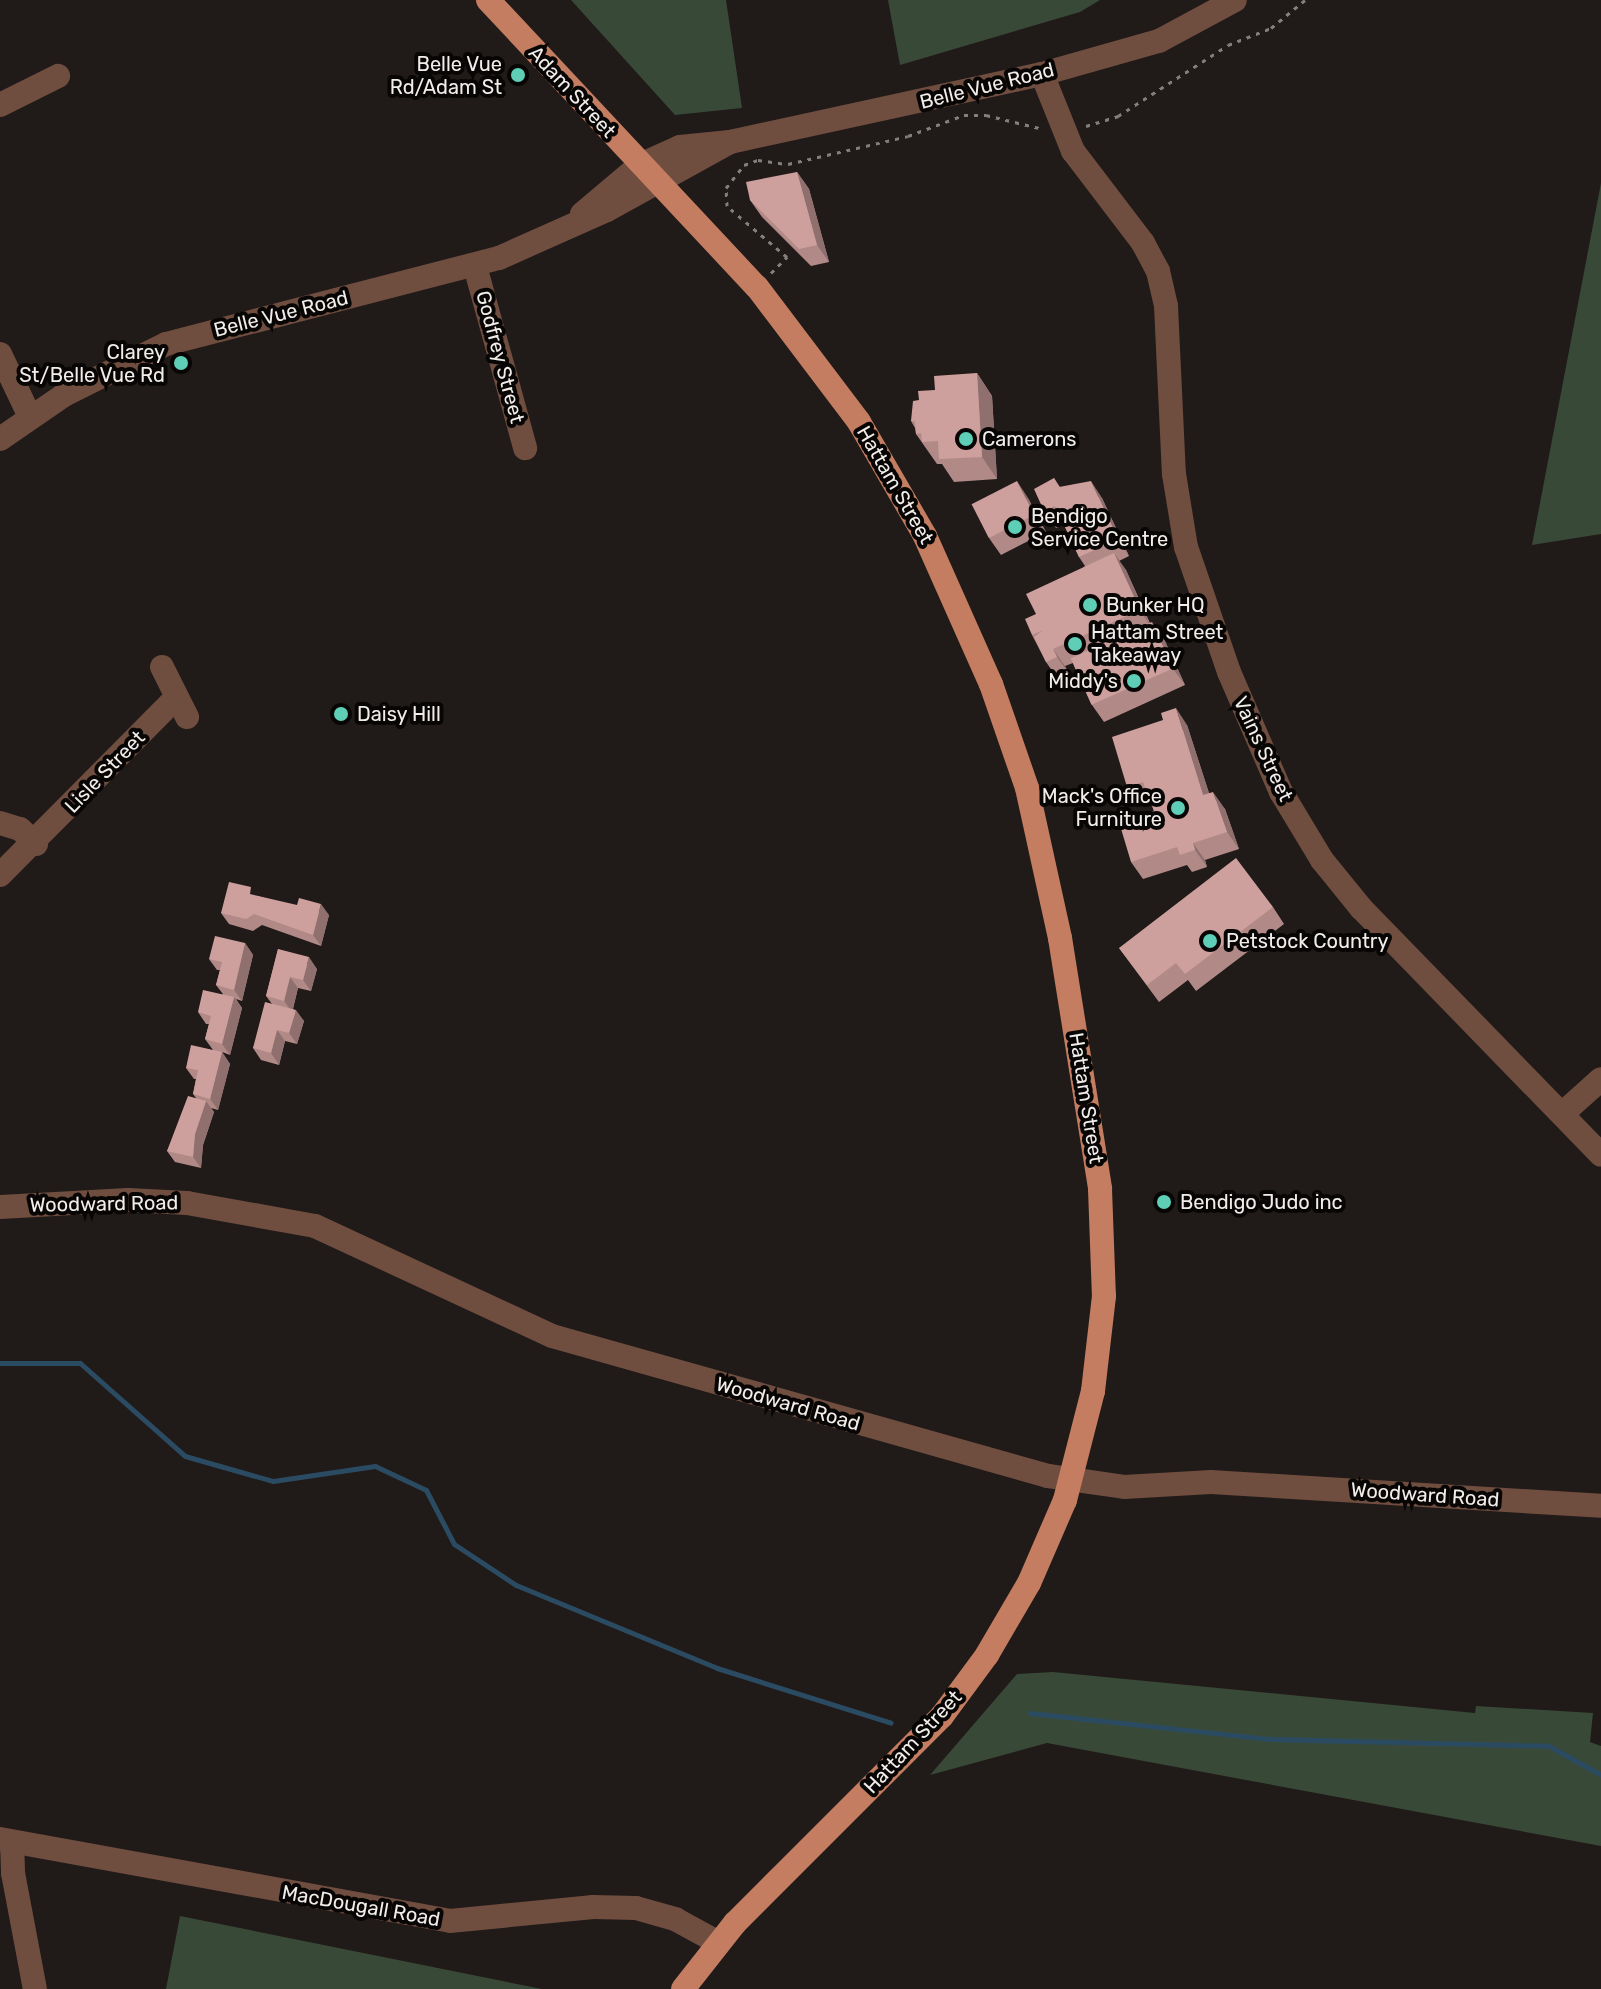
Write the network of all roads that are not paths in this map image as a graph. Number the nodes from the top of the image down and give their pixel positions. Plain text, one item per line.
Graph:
1 (488, 0) edge
2 (1235, 0) edge
3 (1042, 74) junction
4 (58, 76) dead end
5 (0, 105) edge
6 (730, 142) junction
7 (640, 165) junction
8 (657, 184) junction
9 (575, 221) junction
10 (475, 266) junction
11 (0, 354) edge
12 (30, 417) junction
13 (0, 439) edge
14 (525, 448) dead end
15 (162, 667) dead end
16 (0, 823) edge
17 (36, 844) junction
18 (0, 875) edge
19 (1601, 1079) edge
20 (1562, 1114) junction
21 (1601, 1155) edge
22 (0, 1207) edge
23 (1071, 1480) junction
24 (1601, 1506) edge
25 (6, 1840) edge
26 (717, 1942) junction
27 (687, 1988) edge
28 (35, 1989) edge

1 - 7 main road, Adam Street
2 - 3 street, Belle Vue Road
3 - 6 street, Belle Vue Road
3 - 20 street, Vains Street
4 - 5 street
6 - 7 street, Belle Vue Road
6 - 8 street, Belle Vue Road
7 - 8 main road, Adam Street
7 - 9 street, Belle Vue Road
8 - 9 street, Belle Vue Road
8 - 23 main road, Hattam Street
9 - 10 street, Belle Vue Road
10 - 12 street, Belle Vue Road
10 - 14 street, Godfrey Street
11 - 12 street
12 - 13 street, Belle Vue Road
15 - 17 street, Lisle Street
16 - 17 street
17 - 18 street, Lisle Street
19 - 20 street
20 - 21 street, Vains Street
22 - 23 street, Woodward Road
23 - 24 street, Woodward Road
23 - 26 main road, Hattam Street
25 - 26 street, MacDougall Road
25 - 28 street
26 - 27 main road, Hattam Street

